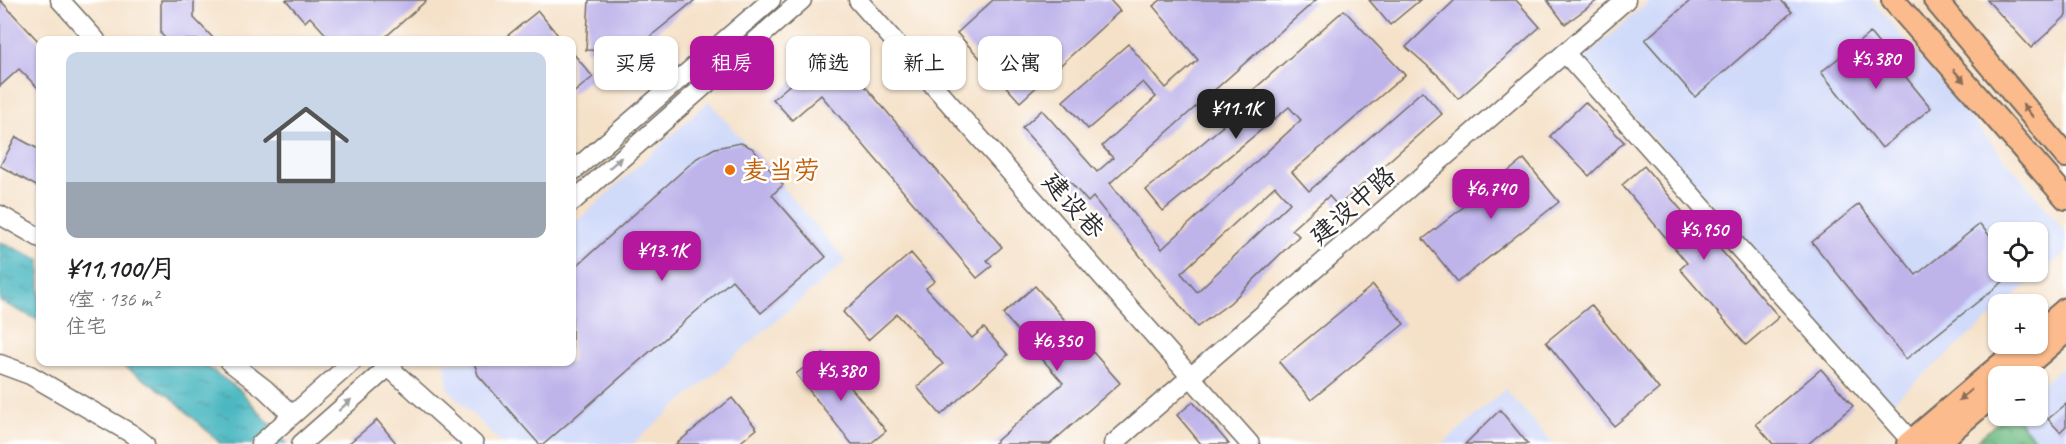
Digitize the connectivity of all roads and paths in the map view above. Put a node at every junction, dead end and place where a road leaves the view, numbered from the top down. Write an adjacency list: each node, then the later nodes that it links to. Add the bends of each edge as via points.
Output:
1 (60, 0): 8 (street)
2 (771, 0): 11 (street)
3 (802, 0): 12 (street, one-way to 3)
4 (858, 0): 26 (street, 建设巷)
5 (1626, 0): 9 (street, 建设中路)
6 (1893, 0): 13 (main road, one-way to 13)
7 (1935, 0): 10 (main road, one-way to 7)
8 (92, 36)
9 (1565, 53): 26 (street, 建设中路); 30 (street)
10 (2066, 156)
11 (576, 169)
12 (576, 198)
13 (2066, 198)
14 (0, 215): 15 (street)
15 (36, 236)
16 (2066, 309): 17 (main road)
17 (2048, 325)
18 (2066, 331): 25 (main road)
19 (2013, 354): 30 (main road, one-way to 30)
20 (0, 364): 31 (street, via 30,375)
21 (235, 366): 28 (street, via 265,389)
22 (348, 366): 28 (street)
23 (385, 366): 29 (street, one-way to 23)
24 (391, 366): 33 (street)
25 (2026, 366)
26 (1192, 377): 34 (street, 建设中路); 35 (street, 建设巷)
27 (1988, 400): 36 (main road)
28 (287, 420): 32 (street)
29 (310, 441)
30 (1909, 443)
31 (145, 444)
32 (260, 444)
33 (474, 444)
34 (1113, 444)
35 (1250, 444)
36 (1936, 444)

